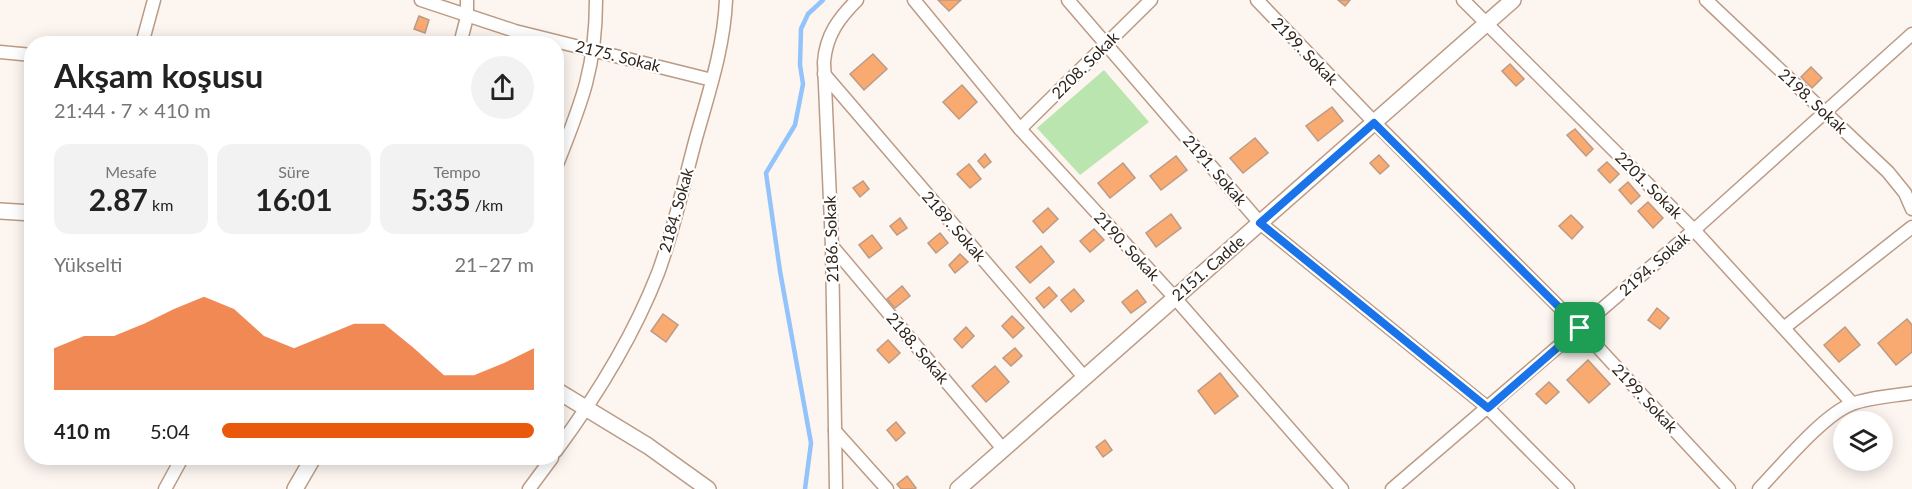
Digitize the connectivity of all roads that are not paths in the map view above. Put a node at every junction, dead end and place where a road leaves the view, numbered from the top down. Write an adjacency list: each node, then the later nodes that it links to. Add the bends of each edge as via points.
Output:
1 (154, 0): 17 (street)
2 (421, 0): 14 (street, 2175. Sokak)
3 (467, 0): 14 (street)
4 (596, 0): 22 (street)
5 (726, 0): 26 (street, 2184. Sokak)
6 (857, 0): 25 (street, 2186. Sokak, via 832,30 825,48)
7 (914, 0): 29 (street, 2190. Sokak)
8 (1068, 0): 21 (street, 2191. Sokak)
9 (1151, 0): 21 (street, 2208. Sokak)
10 (1257, 0): 28 (street, 2199. Sokak)
11 (1462, 0): 15 (street, 2201. Sokak)
12 (1513, 0): 15 (street, 2151. Cadde)
13 (1706, 0): 27 (street, 2198. Sokak)
14 (467, 17): 18 (street); 19 (street, 2175. Sokak)
15 (1486, 24): 28 (street, 2151. Cadde); 36 (street, 2201. Sokak)
16 (1912, 34): 27 (street, 2194. Sokak)
17 (144, 36)
18 (462, 36)
19 (543, 36)
20 (564, 41): 22 (street, 2175. Sokak)
21 (1106, 44): 29 (street, 2208. Sokak); 34 (street, 2191. Sokak)
22 (595, 49): 26 (street, 2175. Sokak); 30 (street, via 585,95)
23 (0, 52): 24 (street)
24 (24, 54)
25 (824, 74): 37 (street, 2186. Sokak); 41 (street, 2189. Sokak)
26 (712, 80): 45 (street, 2184. Sokak, via 658,273)
27 (1827, 114): 31 (street, 2198. Sokak, via 1897,182); 36 (street, 2194. Sokak)
28 (1374, 123): 34 (street, 2151. Cadde); 40 (street, 2199. Sokak)
29 (1020, 129): 38 (street, 2190. Sokak)
30 (564, 147)
31 (1912, 209)
32 (0, 211): 33 (street)
33 (24, 212)
34 (1260, 223): 38 (street, 2151. Cadde); 46 (street, 2191. Sokak)
35 (1912, 227): 39 (street)
36 (1694, 230): 39 (street, 2201. Sokak); 40 (street, 2194. Sokak)
37 (832, 246): 47 (street, 2186. Sokak); 49 (street, 2188. Sokak)
38 (1175, 298): 41 (street, 2151. Cadde); 60 (street, 2190. Sokak)
39 (1785, 327): 44 (street, 2201. Sokak)
40 (1580, 328): 46 (street, 2194. Sokak); 63 (street, 2199. Sokak)
41 (1084, 377): 49 (street, 2151. Cadde)
42 (1912, 393): 44 (street)
43 (564, 394): 45 (street)
44 (1852, 403): 64 (street, via 1812,435)
45 (588, 408): 48 (street, 2184. Sokak); 53 (street)
46 (1488, 408): 61 (street, 2194. Sokak); 62 (street, 2191. Sokak)
47 (835, 431): 57 (street, 2186. Sokak); 58 (street)
48 (564, 440)
49 (1003, 449): 59 (street, 2151. Cadde)
50 (178, 465): 54 (street)
51 (309, 465): 55 (street)
52 (547, 465): 56 (street)
53 (705, 488)
54 (165, 489)
55 (295, 489)
56 (529, 489)
57 (837, 489)
58 (887, 489)
59 (958, 489)
60 (1342, 489)
61 (1392, 489)
62 (1568, 489)
63 (1729, 489)
64 (1759, 489)

